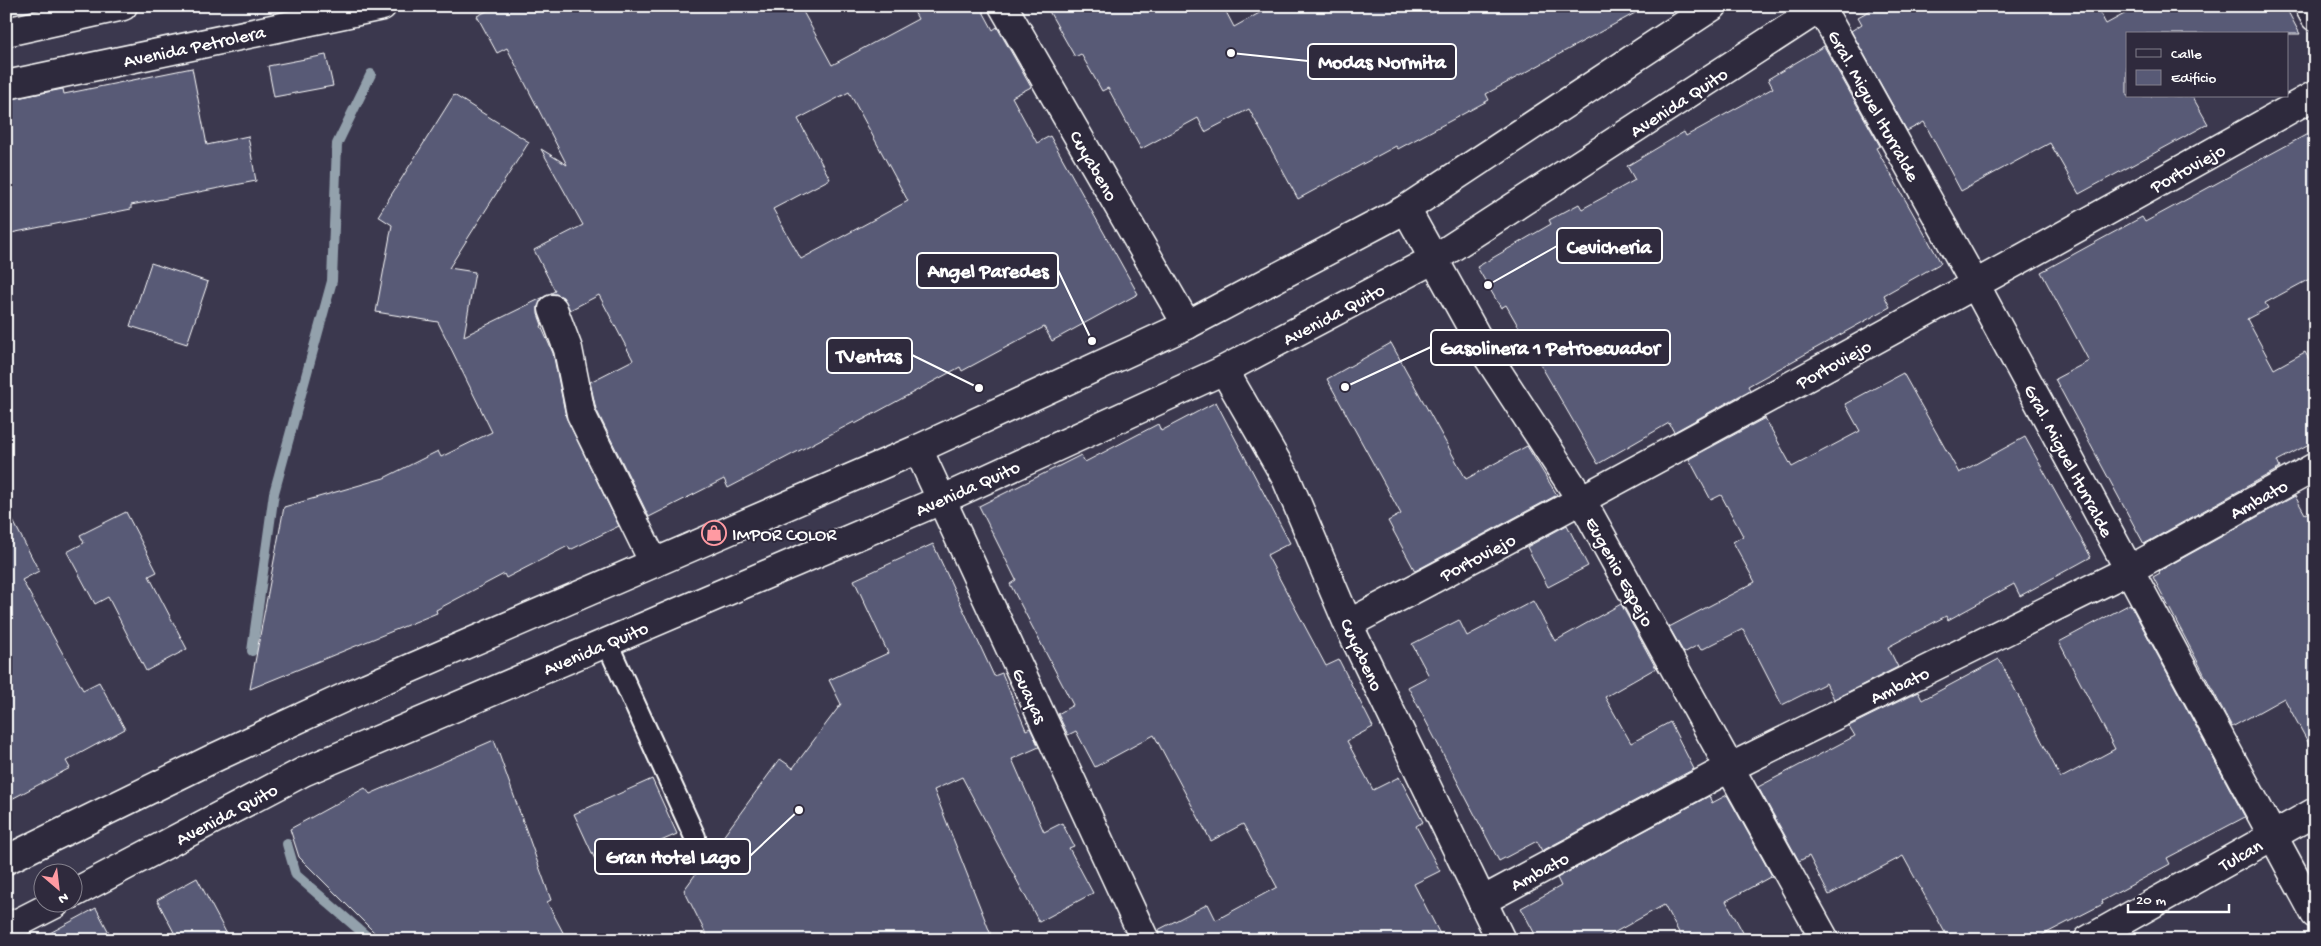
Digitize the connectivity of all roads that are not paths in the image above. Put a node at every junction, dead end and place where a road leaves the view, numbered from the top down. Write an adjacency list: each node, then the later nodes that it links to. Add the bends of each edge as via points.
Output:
1 (123, 6): 8 (main road)
2 (382, 6): 9 (main road, Avenida Petrolera)
3 (1003, 6): 15 (main road, Cuyabeno)
4 (1713, 6): 11 (main road)
5 (2309, 6): 7 (main road)
6 (1822, 7): 12 (main road, Avenida Quito); 13 (main road, Gral. Miguel Iturralde)
7 (2315, 17)
8 (6, 32)
9 (6, 84)
10 (2315, 95): 13 (main road, Portoviejo)
11 (1406, 209): 12 (main road, Eugenio Espejo); 15 (main road)
12 (1434, 259): 16 (main road, Avenida Quito); 20 (main road, Eugenio Espejo, via 1488,357)
13 (1976, 286): 20 (main road, Portoviejo); 22 (main road, Gral. Miguel Iturralde)
14 (553, 309): 21 (main road, via 570,356 581,414)
15 (1187, 325): 17 (main road)
16 (1224, 370): 19 (main road, Avenida Quito); 23 (main road, Cuyabeno, via 1286,478)
17 (918, 450): 19 (main road, Guayas); 21 (main road)
18 (2315, 467): 22 (main road, Ambato)
19 (941, 500): 24 (main road, Avenida Quito); 35 (main road, Guayas)
20 (1582, 501): 23 (main road, Portoviejo); 25 (main road, Eugenio Espejo)
21 (654, 563): 29 (main road, via 358,691)
22 (2129, 570): 25 (main road, Ambato); 27 (main road, Gral. Miguel Iturralde)
23 (1348, 624): 31 (main road, Cuyabeno)
24 (607, 642): 28 (lane); 30 (main road, Avenida Quito, via 303,772)
25 (1729, 768): 31 (main road, Ambato); 37 (main road, Eugenio Espejo)
26 (2315, 812): 27 (main road, Tulcan)
27 (2272, 836): 33 (main road, Gral. Miguel Iturralde); 38 (main road, Tulcan)
28 (695, 838)
29 (6, 860)
30 (82, 889)
31 (1482, 901): 36 (main road, Cuyabeno)
32 (35, 914): 34 (main road)
33 (2315, 914)
34 (6, 929)
35 (1145, 940)
36 (1501, 940)
37 (1825, 940)
38 (2088, 940)

